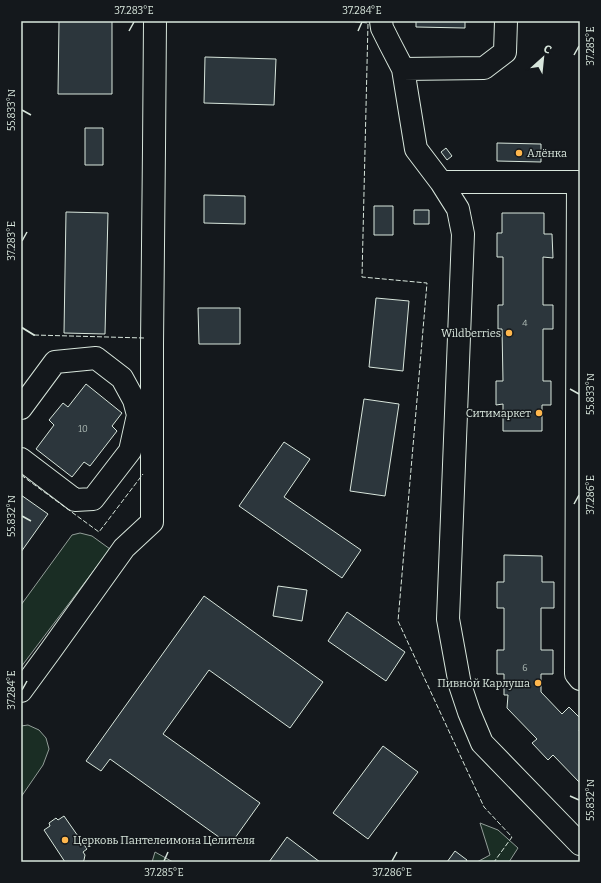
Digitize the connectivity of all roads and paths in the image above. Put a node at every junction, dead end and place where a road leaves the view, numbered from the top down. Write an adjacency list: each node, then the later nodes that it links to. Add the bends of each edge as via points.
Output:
1 (155, 21): 11 (lane, via 152,522 124,548)
2 (381, 21): 4 (lane)
3 (506, 21): 4 (lane, via 505,52 484,68)
4 (402, 69): 5 (lane, via 416,149)
5 (441, 182): 6 (lane); 12 (lane, via 458,209 463,234 448,619 460,685 482,743)
6 (579, 182): 8 (lane)
7 (21, 408): 9 (lane, via 55,362 96,358 122,378 134,400 138,415 130,450 93,498 75,500)
8 (578, 414): 10 (lane, via 576,674)
9 (21, 460)
10 (580, 679)
11 (21, 691)
12 (580, 844)

